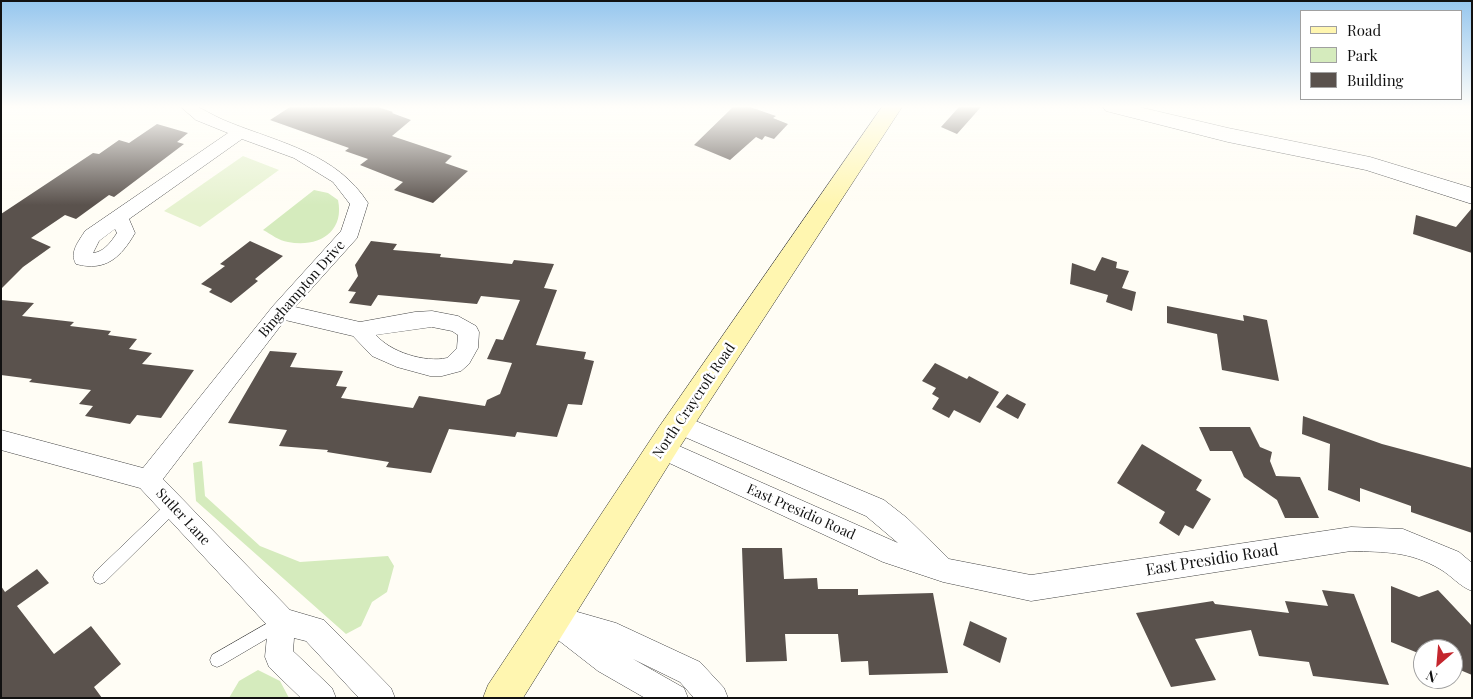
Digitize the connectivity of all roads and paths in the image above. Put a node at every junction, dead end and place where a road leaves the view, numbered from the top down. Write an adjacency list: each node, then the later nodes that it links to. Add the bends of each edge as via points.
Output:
1 (230, 140): 8 (street)
2 (261, 140): 9 (street, Binghampton Drive, via 300,154 339,178 359,204 350,233)
3 (870, 140): 11 (main road, North Craycroft Road)
4 (1242, 140): 7 (street, via 1288,155)
5 (1251, 140): 6 (street, via 1370,164)
6 (1472, 196)
7 (1472, 202)
8 (118, 217)
9 (280, 311): 10 (street); 14 (street, Binghampton Drive)
10 (360, 330)
11 (678, 424): 13 (main road, North Craycroft Road); 16 (street, via 875,508)
12 (1, 440): 14 (street, Sutler Lane)
13 (662, 449): 16 (street, East Presidio Road, via 883,550); 19 (main road, North Craycroft Road)
14 (148, 480): 15 (street, Sutler Lane)
15 (173, 506): 17 (lane); 20 (street, Sutler Lane)
16 (943, 570): 18 (street, East Presidio Road, via 1031,588 1350,539 1403,540 1450,561)
17 (100, 578)
18 (1472, 579)
19 (553, 618): 24 (main road, North Craycroft Road); 25 (street, via 608,661); 26 (street, via 616,637 690,672)
20 (282, 621): 21 (lane); 22 (street, via 279,657); 23 (street, via 314,630)
21 (217, 660)
22 (322, 698)
23 (382, 698)
24 (501, 698)
25 (674, 698)
26 (714, 698)

